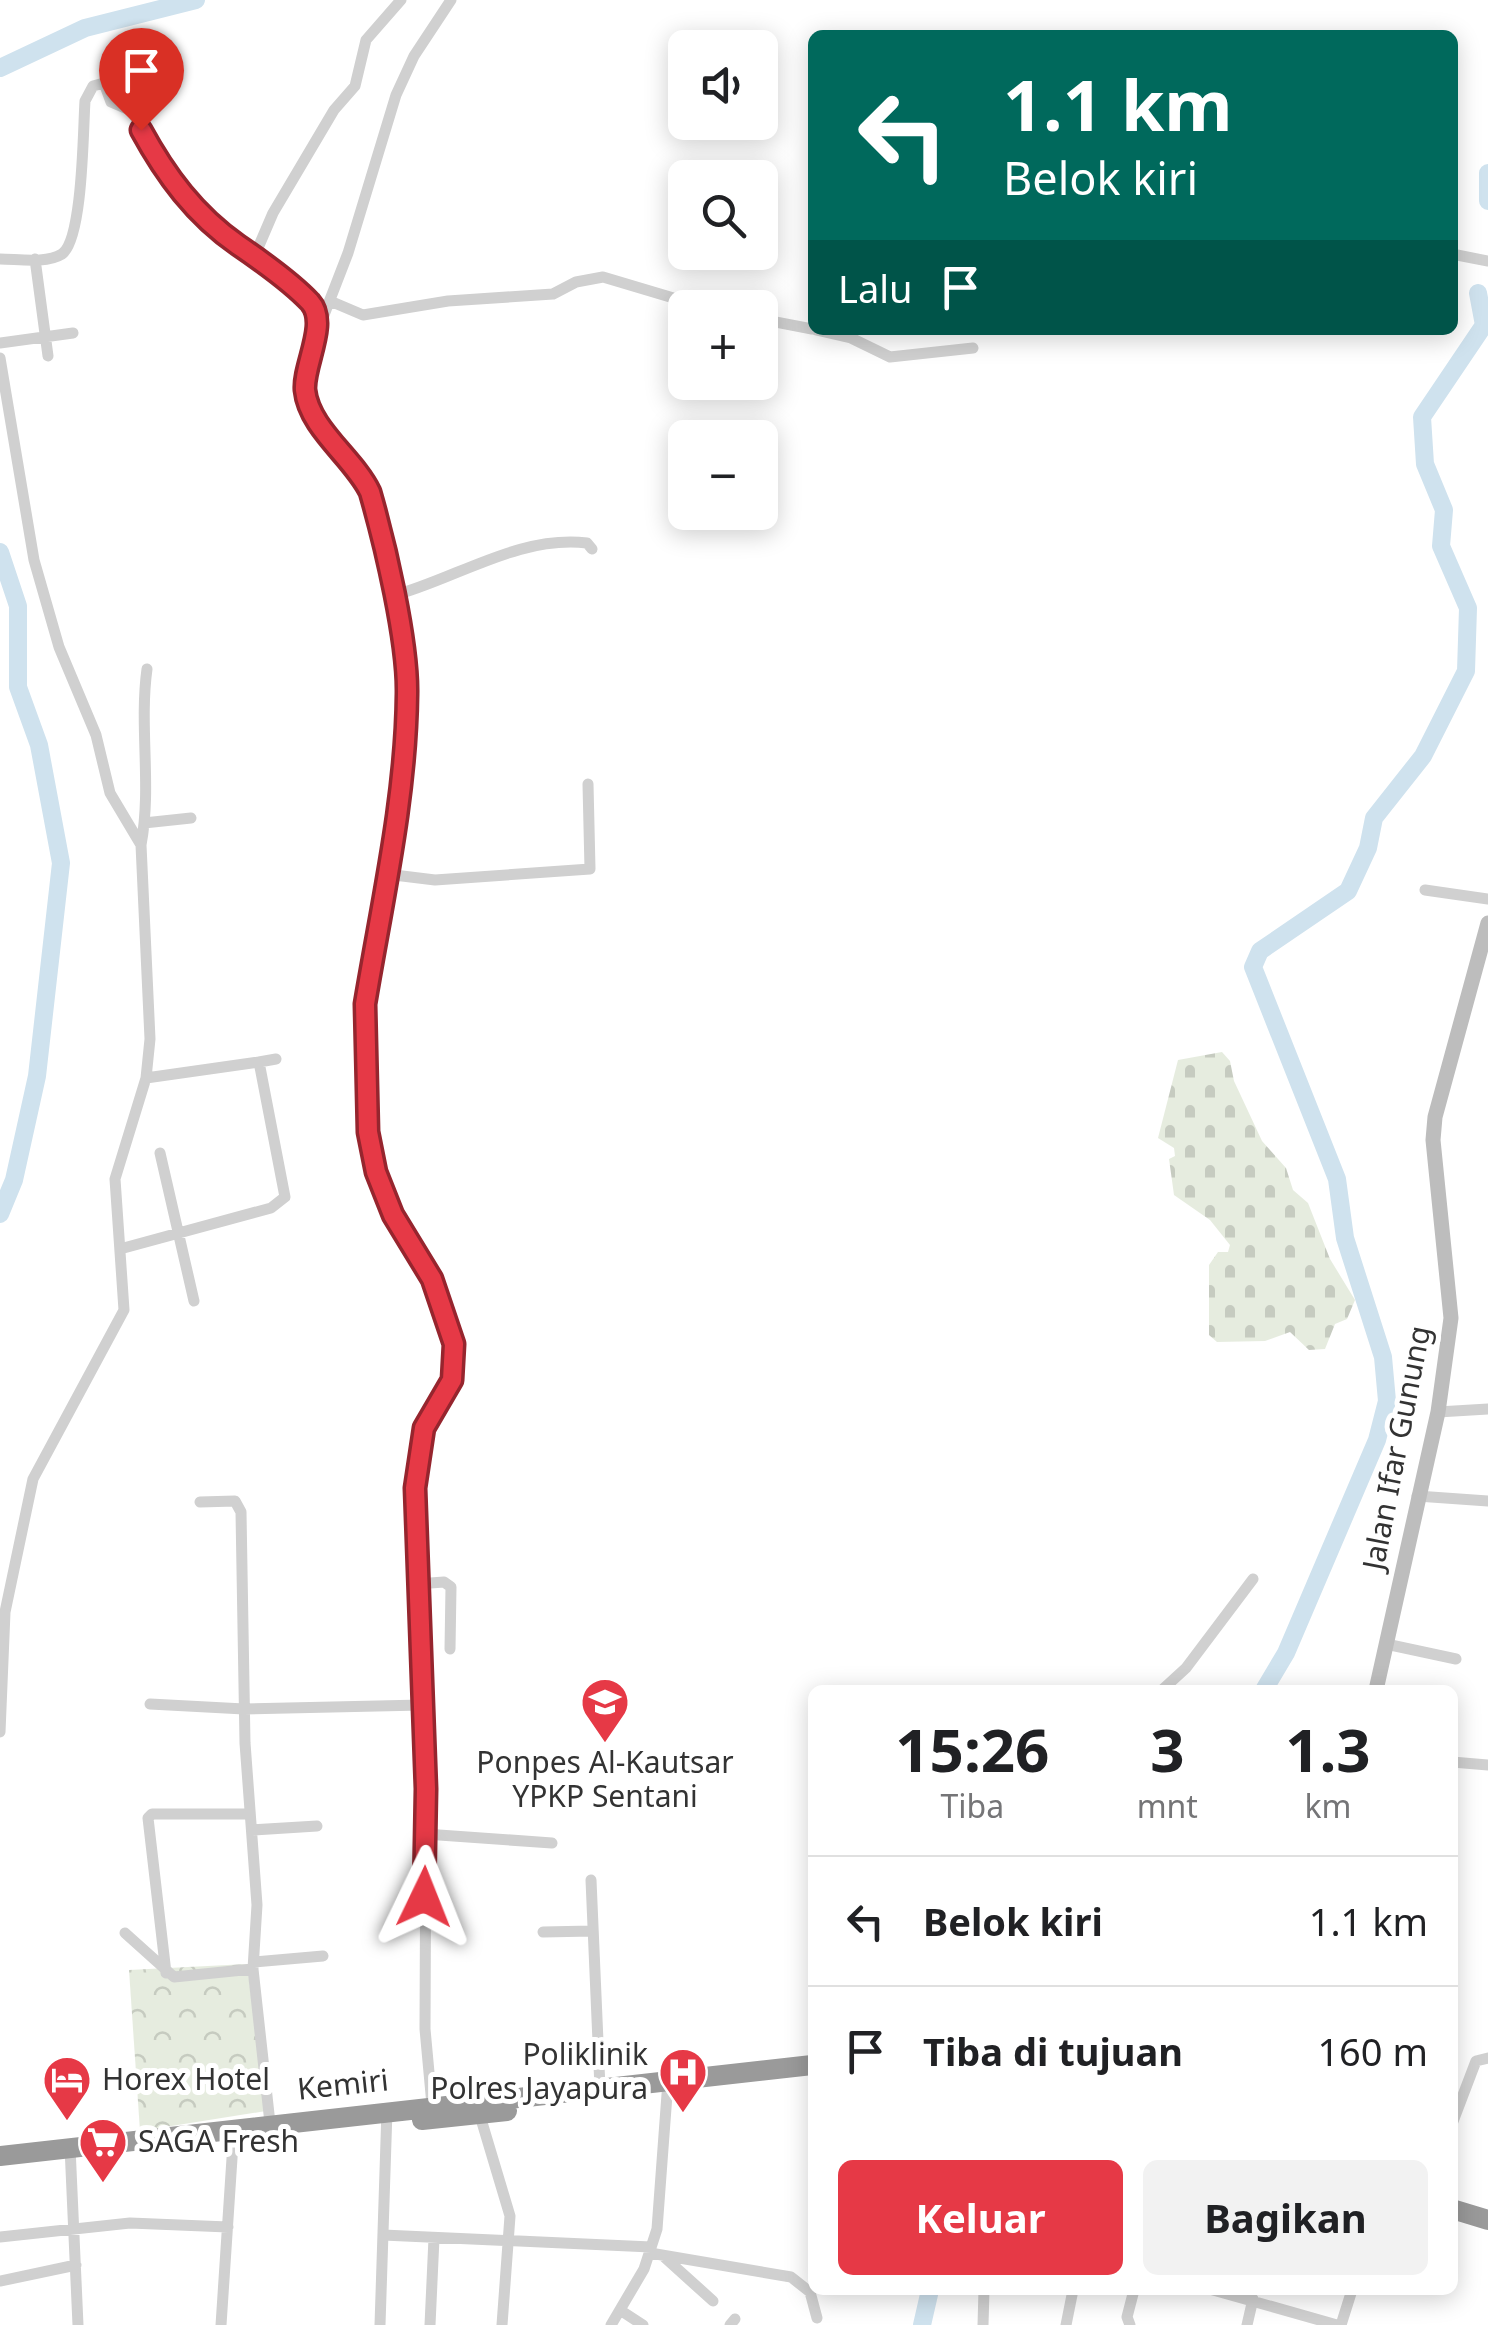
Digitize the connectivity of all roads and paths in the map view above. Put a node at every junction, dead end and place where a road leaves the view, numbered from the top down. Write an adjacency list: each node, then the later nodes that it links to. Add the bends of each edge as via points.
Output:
1 (401, 0): 3 (street, via 366,40 355,86 273,213)
2 (451, 0): 10 (street, via 396,95)
3 (255, 255): 6 (street, via 180,192 132,112 111,102 100,82 85,102 73,235 64,252); 9 (street)
4 (1458, 255): 7 (street)
5 (0, 259): 6 (street)
6 (35, 259): 16 (street)
7 (1488, 261)
8 (668, 296): 10 (street, via 603,277 553,294 364,315)
9 (312, 303): 10 (street); 13 (street)
10 (329, 303): 13 (street)
11 (778, 322): 12 (street)
12 (808, 329)
13 (317, 331): 22 (street, via 307,400 370,492)
14 (73, 333): 16 (street)
15 (837, 335): 18 (street, via 890,357)
16 (45, 336): 17 (street); 19 (street)
17 (0, 343)
18 (973, 348)
19 (48, 356)
20 (0, 358): 27 (street, via 34,560 59,647 96,736 110,793)
21 (592, 549): 22 (street, via 573,541 532,546)
22 (392, 596): 28 (street, via 408,693)
23 (147, 669): 26 (street)
24 (588, 784): 28 (street, via 590,870 435,880)
25 (191, 818): 26 (street)
26 (144, 823): 27 (street)
27 (141, 844): 34 (street)
28 (386, 874): 45 (street, via 365,1004 368,1132 387,1202 432,1279 454,1344 452,1380 420,1444)
29 (1425, 890): 30 (street)
30 (1488, 898)
31 (1488, 922): 40 (street, Jalan Ifar Gunung, via 1433,1130 1451,1286)
32 (276, 1059): 33 (street)
33 (258, 1062): 34 (street); 36 (street, via 285,1197 278,1206)
34 (146, 1078): 37 (street, via 117,1164)
35 (160, 1153): 36 (street)
36 (180, 1232): 37 (street); 38 (street)
37 (120, 1249): 54 (street, via 122,1320 44,1451 26,1505 4,1626)
38 (194, 1302)
39 (1488, 1409): 40 (street)
40 (1438, 1412): 41 (street, Jalan Ifar Gunung)
41 (1417, 1496): 43 (street); 46 (street, Jalan Ifar Gunung)
42 (200, 1502): 53 (street, via 240,1505)
43 (1488, 1502)
44 (1252, 1579): 49 (street)
45 (417, 1584): 47 (street, via 451,1587); 52 (street)
46 (1386, 1644): 48 (street); 50 (street, Jalan Ifar Gunung)
47 (450, 1649)
48 (1456, 1659)
49 (1167, 1685)
50 (1377, 1685)
51 (150, 1704): 53 (street)
52 (422, 1706): 53 (street); 60 (street)
53 (244, 1709): 57 (street)
54 (0, 1732)
55 (1458, 1763): 56 (street)
56 (1488, 1766)
57 (250, 1814): 59 (street); 68 (street, via 148,1818)
58 (317, 1826): 59 (street)
59 (252, 1830): 67 (street)
60 (426, 1834): 61 (street); 75 (street)
61 (552, 1843)
62 (591, 1880): 63 (street)
63 (592, 1931): 64 (street); 72 (street)
64 (543, 1932)
65 (125, 1934): 68 (street)
66 (323, 1956): 67 (street)
67 (253, 1966): 68 (street, via 174,1977); 79 (street)
68 (166, 1972)
69 (1488, 2058): 77 (street, via 1476,2061)
70 (808, 2066): 73 (highway, Kemiri)
71 (808, 2079): 73 (highway, Kemiri)
72 (600, 2088): 73 (highway, Kemiri); 74 (highway, Kemiri)
73 (667, 2088): 74 (highway, Kemiri); 94 (street)
74 (520, 2103): 76 (highway, Kemiri)
75 (432, 2106): 76 (highway, Kemiri); 78 (highway, Kemiri)
76 (478, 2108): 78 (highway, Kemiri); 93 (street, via 508,2205)
77 (1458, 2108)
78 (387, 2117): 79 (highway, Kemiri); 80 (highway, Kemiri); 90 (street)
79 (270, 2123): 80 (highway, Kemiri)
80 (234, 2135): 81 (highway, Kemiri); 89 (street)
81 (70, 2153): 82 (highway, Kemiri); 83 (highway, Kemiri); 88 (street)
82 (0, 2156)
83 (0, 2167)
84 (1458, 2198): 85 (highway)
85 (1488, 2207)
86 (1458, 2211): 87 (highway)
87 (1488, 2220)
88 (74, 2227): 89 (street); 91 (street); 95 (street)
89 (228, 2227): 109 (street)
90 (383, 2235): 92 (street); 110 (street)
91 (0, 2237)
92 (434, 2238): 93 (street); 111 (street)
93 (508, 2240): 94 (street); 112 (street)
94 (654, 2252): 97 (street, via 791,2277); 105 (street); 106 (street)
95 (76, 2265): 96 (street); 108 (street)
96 (0, 2281)
97 (808, 2290)
98 (811, 2295): 107 (street)
99 (984, 2295): 115 (street)
100 (1072, 2295): 116 (street)
101 (1133, 2295): 117 (street)
102 (1235, 2295): 104 (street)
103 (1350, 2295): 119 (street)
104 (1253, 2299): 118 (street); 119 (street)
105 (714, 2301)
106 (620, 2310): 113 (street); 114 (street)
107 (817, 2318)
108 (78, 2325)
109 (222, 2325)
110 (380, 2325)
111 (430, 2325)
112 (502, 2325)
113 (610, 2325)
114 (643, 2325)
115 (983, 2325)
116 (1066, 2325)
117 (1130, 2325)
118 (1247, 2325)
119 (1339, 2325)

